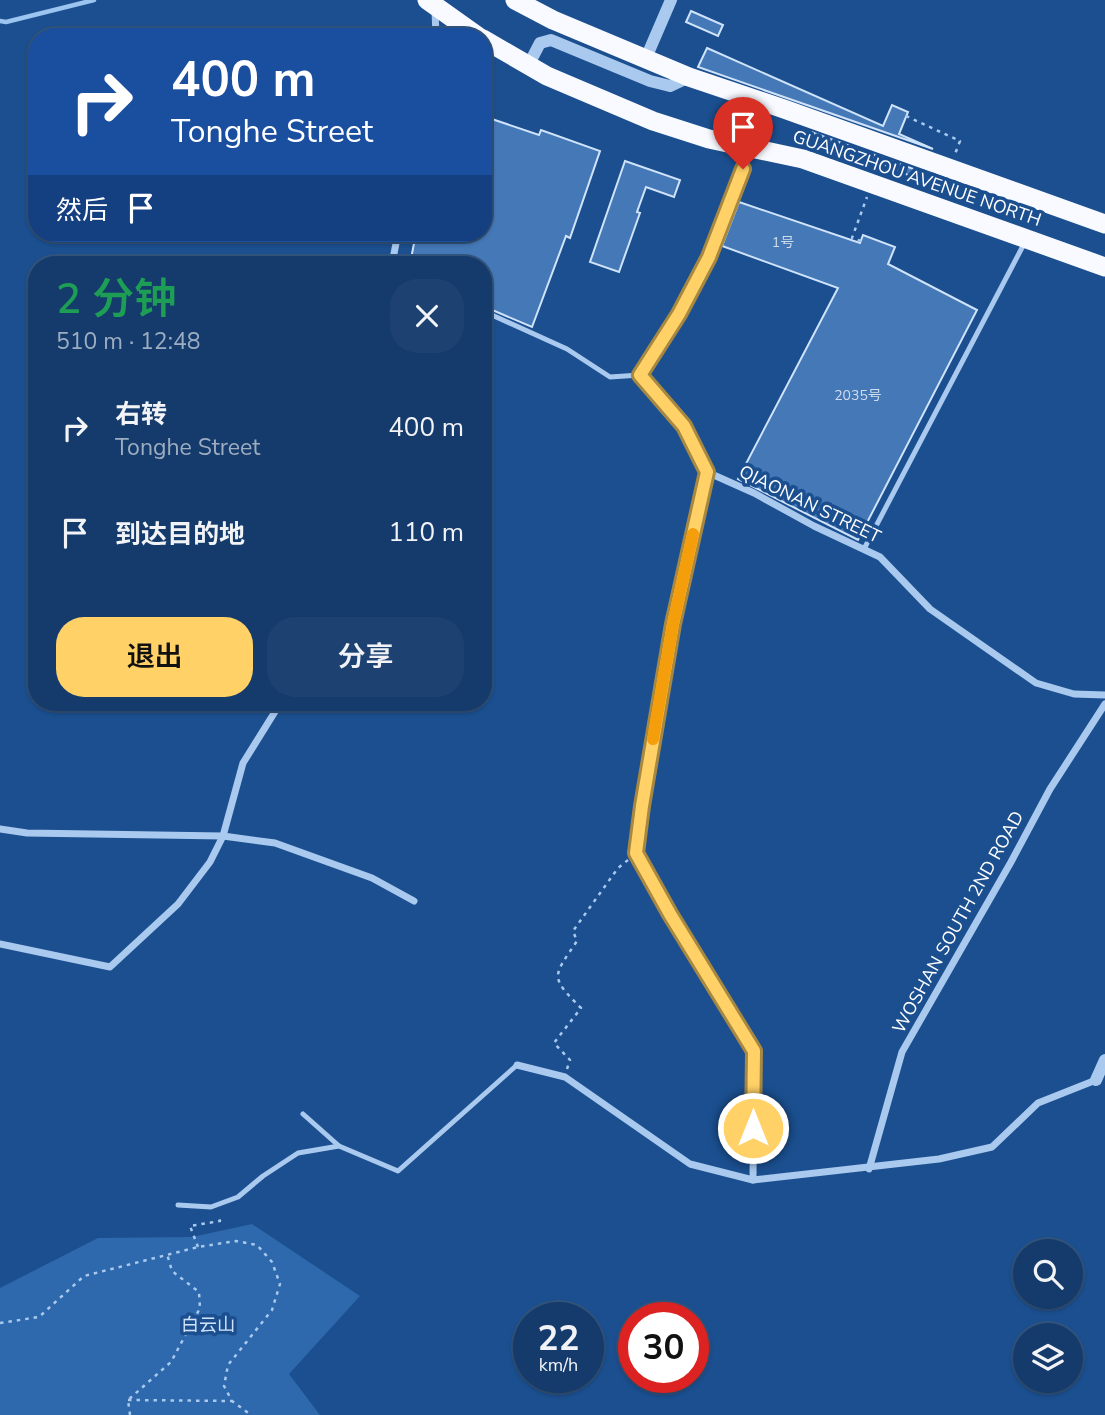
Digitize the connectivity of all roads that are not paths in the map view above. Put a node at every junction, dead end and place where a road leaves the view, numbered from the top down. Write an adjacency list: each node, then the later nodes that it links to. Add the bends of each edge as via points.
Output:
1 (515, 0): 7 (highway, GUANGZHOU AVENUE NORTH)
2 (671, 0): 7 (street)
3 (431, 3): 4 (street); 5 (highway, GUANGZHOU AVENUE NORTH)
4 (435, 28)
5 (466, 28)
6 (492, 45): 8 (highway, GUANGZHOU AVENUE NORTH)
7 (646, 58): 9 (highway, GUANGZHOU AVENUE NORTH)
8 (528, 66): 9 (street, via 540,43 551,40 650,81 670,86); 10 (highway, GUANGZHOU AVENUE NORTH, via 685,132)
9 (689, 77): 11 (highway, GUANGZHOU AVENUE NORTH)
10 (751, 147): 12 (highway, GUANGZHOU AVENUE NORTH, via 803,159); 15 (street, via 709,257)
11 (1105, 224)
12 (1026, 239): 13 (highway, GUANGZHOU AVENUE NORTH); 17 (lane)
13 (1105, 267)
14 (492, 316): 15 (lane, via 567,349 610,377)
15 (640, 375): 16 (street, via 684,426)
16 (707, 472): 17 (street, QIAONAN STREET); 31 (street, via 673,624 636,853 754,1051)
17 (864, 549): 18 (street, QIAONAN STREET, via 880,557 930,609 1036,683 1074,694)
18 (1105, 695)
19 (1105, 704): 30 (street, WOSHAN SOUTH 2ND ROAD, via 1050,789 902,1052)
20 (275, 711): 22 (street, via 243,763)
21 (0, 829): 22 (street)
22 (223, 836): 23 (street, via 275,843 372,878); 24 (street, via 178,904 110,968)
23 (414, 901)
24 (0, 944)
25 (1105, 1060): 27 (street)
26 (517, 1065): 29 (lane, via 398,1171); 31 (street, via 565,1077 690,1164)
27 (1096, 1080): 30 (street, via 1038,1103 992,1147)
28 (303, 1114): 29 (lane)
29 (339, 1146): 32 (lane, via 298,1153 238,1197 211,1207)
30 (869, 1169): 31 (street)
31 (753, 1180)
32 (178, 1205)

